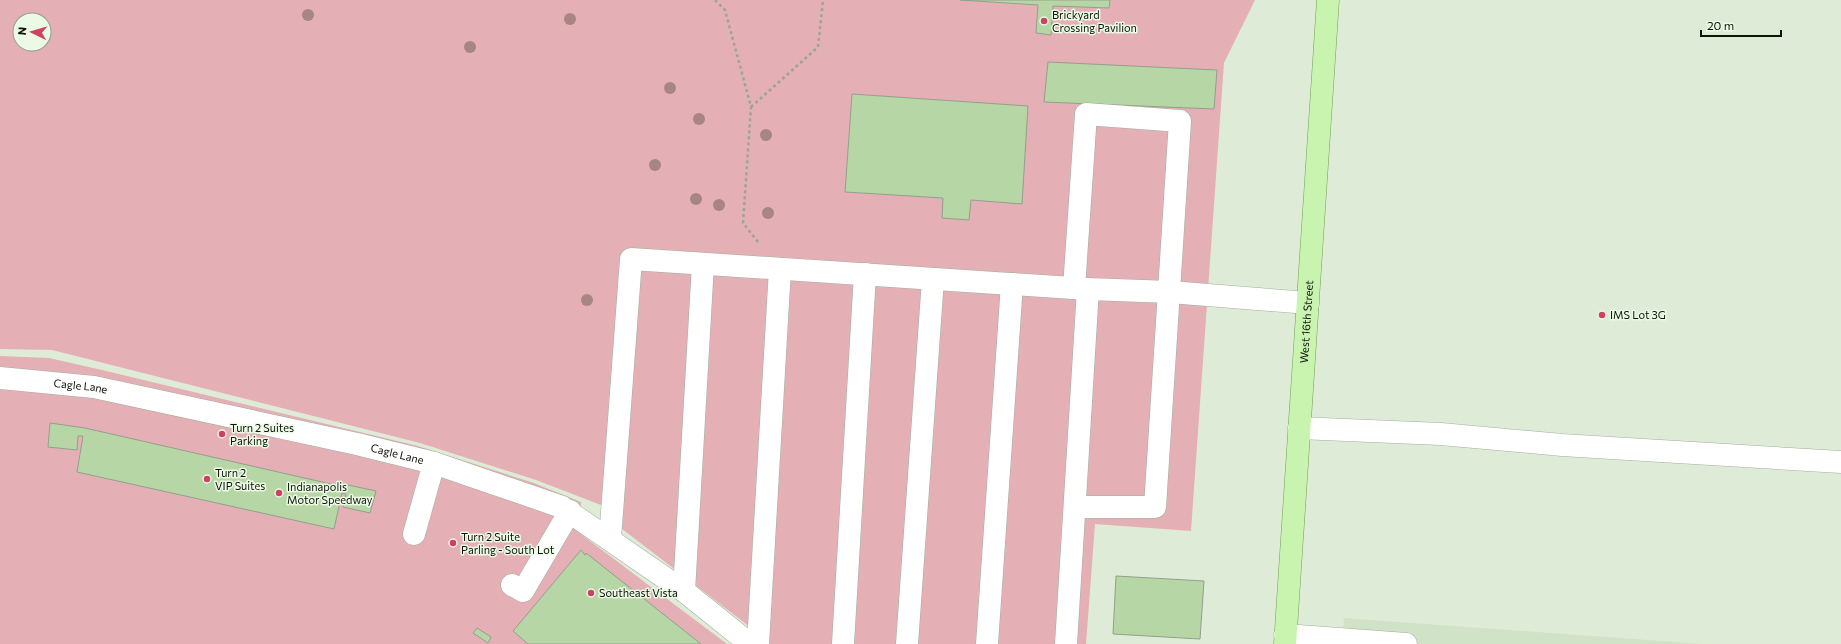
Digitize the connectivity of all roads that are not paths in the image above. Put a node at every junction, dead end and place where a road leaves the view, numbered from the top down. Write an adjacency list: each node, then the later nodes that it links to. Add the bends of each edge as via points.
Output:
1 (1328, 0): 9 (main road, West 16th Street)
2 (703, 264): 3 (lane); 17 (lane, via 631,259); 19 (lane)
3 (780, 269): 4 (lane); 22 (lane)
4 (865, 274): 5 (lane); 23 (lane)
5 (933, 279): 6 (lane); 24 (lane)
6 (1012, 284): 7 (lane); 25 (lane)
7 (1081, 288): 8 (lane); 8 (lane, via 1086,114 1180,121); 14 (lane)
8 (1170, 292): 9 (lane); 14 (lane, via 1155,507)
9 (1308, 303): 11 (main road, West 16th Street)
10 (0, 378): 13 (lane, Cagle Lane, via 94,387)
11 (1299, 428): 12 (lane, via 1441,434 1562,445); 20 (main road, West 16th Street)
12 (1841, 462)
13 (434, 463): 15 (lane, Cagle Lane); 16 (lane)
14 (1075, 507): 26 (lane)
15 (570, 511): 17 (lane, Cagle Lane); 18 (lane, via 523,591)
16 (414, 534)
17 (610, 539): 19 (lane, Cagle Lane)
18 (512, 586)
19 (684, 591): 21 (lane, Cagle Lane)
20 (1285, 639): 27 (lane)
21 (750, 644)
22 (758, 644)
23 (843, 644)
24 (908, 644)
25 (987, 644)
26 (1066, 644)
27 (1406, 644)

